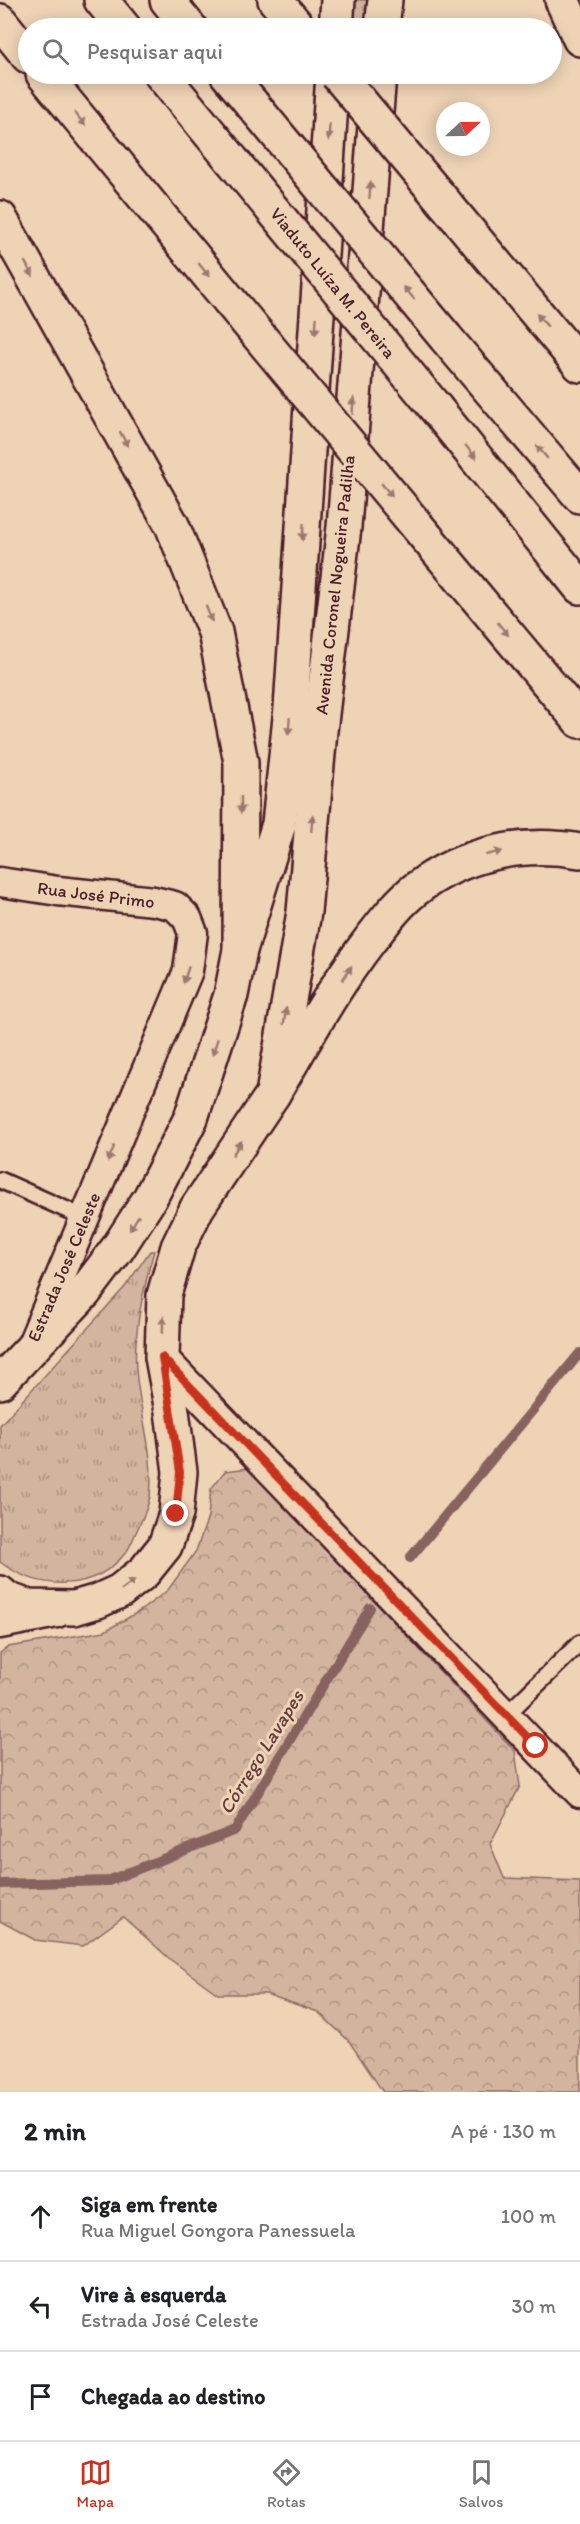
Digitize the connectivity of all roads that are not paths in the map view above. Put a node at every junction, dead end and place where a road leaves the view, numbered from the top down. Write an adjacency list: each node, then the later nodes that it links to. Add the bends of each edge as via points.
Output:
1 (101, 0): 7 (main road)
2 (167, 0): 8 (main road)
3 (275, 0): 9 (main road)
4 (338, 0): 10 (main road)
5 (385, 0): 11 (main road)
6 (562, 0): 13 (main road)
7 (116, 18)
8 (182, 18)
9 (290, 18)
10 (337, 18)
11 (383, 18)
12 (0, 21): 14 (main road)
13 (580, 39)
14 (18, 44)
15 (51, 84): 25 (main road, one-way to 25, bridge)
16 (169, 84): 24 (main road, Viaduto Luíza M. Pereira, one-way to 24, bridge)
17 (235, 84): 23 (main road, one-way to 17, bridge)
18 (334, 84): 29 (main road, Avenida Coronel Nogueira Padilha, one-way to 29, via 291,708 279,824)
19 (344, 84): 22 (main road, one-way to 19, bridge)
20 (378, 84): 30 (main road, Avenida Coronel Nogueira Padilha, one-way to 20, via 304,912 344,527)
21 (0, 218): 29 (main road, one-way to 29, via 172,525 215,632 241,762)
22 (580, 365)
23 (580, 496)
24 (580, 587)
25 (580, 720)
26 (580, 851): 30 (main road, one-way to 26, via 357,956 388,915 416,889 449,869 492,852 527,847)
27 (0, 882): 28 (street, Rua José Primo, via 154,901 175,906)
28 (187, 918): 32 (street, Estrada José Celeste, one-way to 32, via 192,933 188,971)
29 (240, 950): 33 (main road, Estrada José Celeste, one-way to 33, via 231,995 192,1118 150,1198 118,1248 84,1293)
30 (273, 1094): 34 (main road, one-way to 30, via 164,1295 178,1247 197,1208)
31 (0, 1179): 32 (lane)
32 (85, 1218): 33 (street, Estrada José Celeste)
33 (29, 1353): 35 (main road)
34 (162, 1357): 37 (main road, one-way to 34, via 120,1591 144,1572 165,1546 176,1514 180,1472); 40 (street)
35 (0, 1382)
36 (0, 1593): 37 (main road, via 29,1607)
37 (75, 1608): 38 (street)
38 (0, 1624)
39 (580, 1643): 40 (lane)
40 (506, 1715): 41 (street)
41 (580, 1793)

